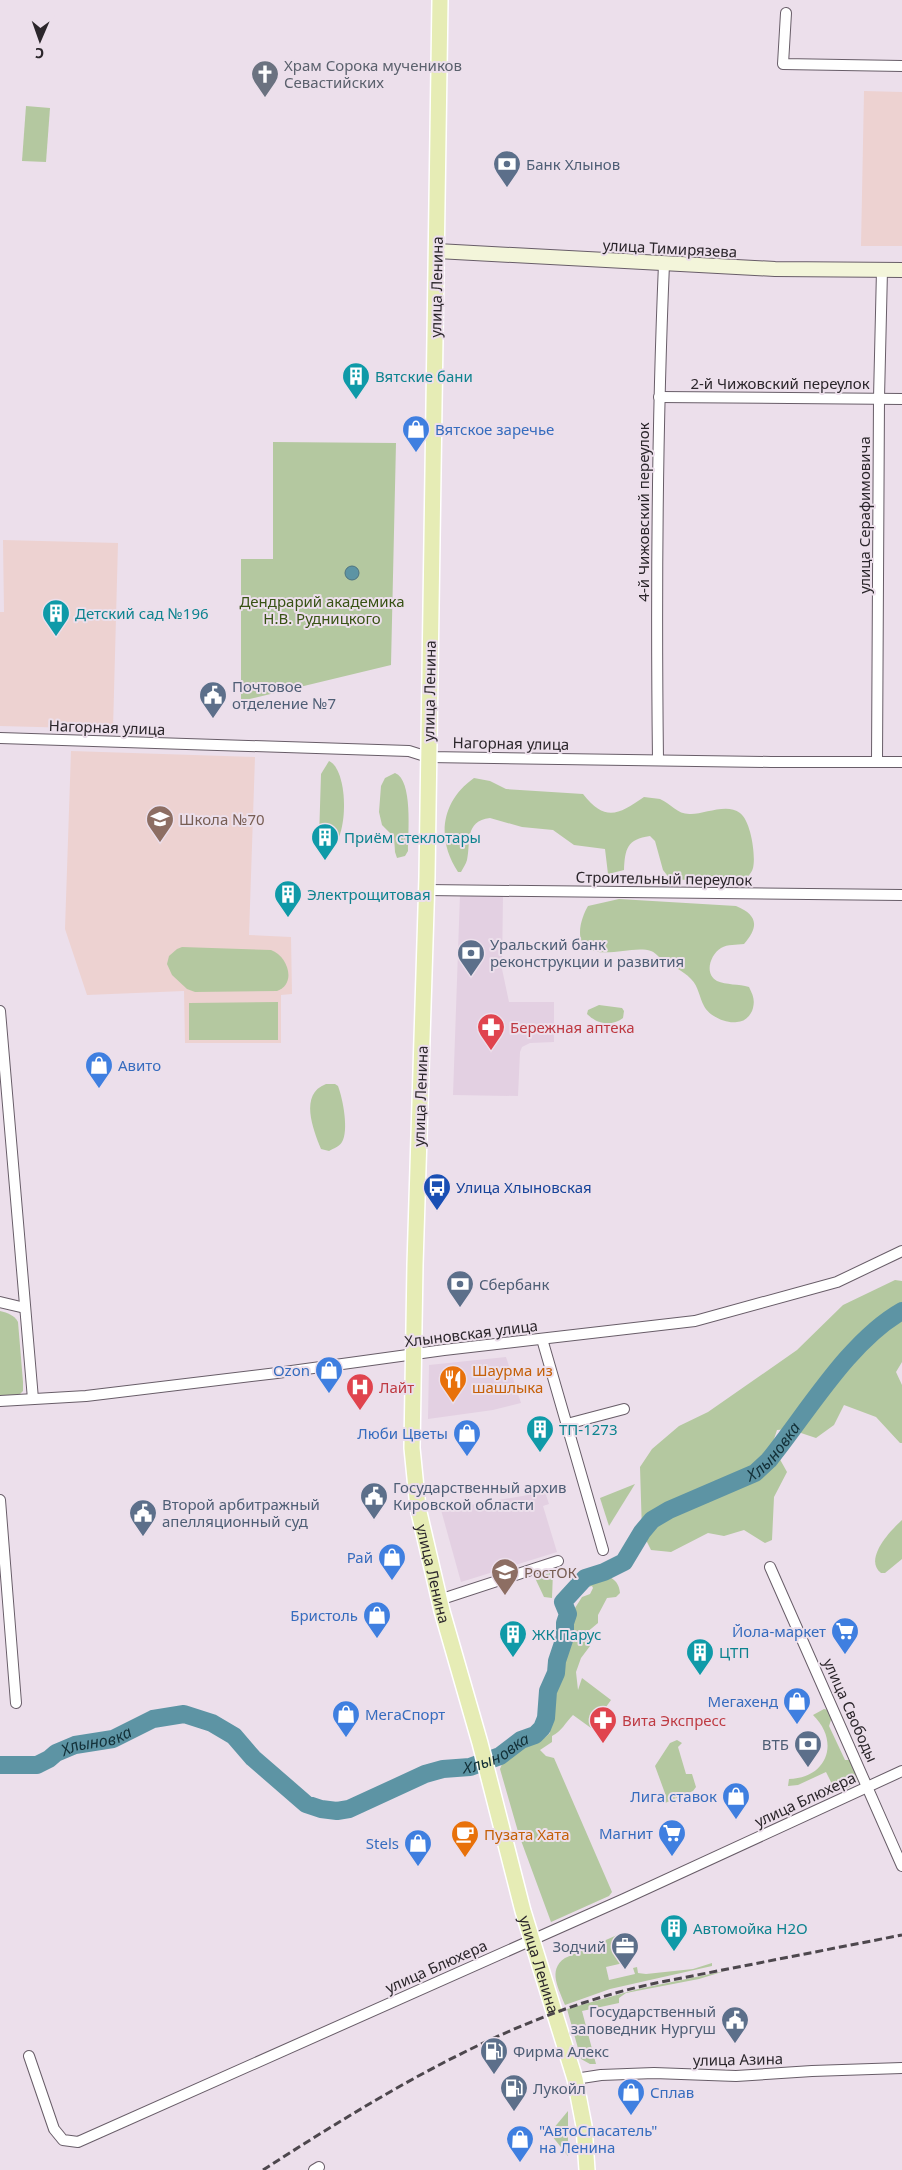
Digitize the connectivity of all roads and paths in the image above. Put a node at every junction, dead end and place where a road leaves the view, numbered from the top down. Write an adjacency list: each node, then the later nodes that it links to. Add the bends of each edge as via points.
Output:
1 (440, 0): 4 (main road, улица Ленина)
2 (786, 13): 3 (street, via 783,64)
3 (902, 66)
4 (437, 251): 5 (main road, улица Тимирязева); 12 (main road, улица Ленина)
5 (664, 264): 6 (main road, улица Тимирязева); 8 (street, 4-й Чижовский переулок)
6 (882, 270): 7 (main road, улица Тимирязева); 9 (street, улица Серафимовича)
7 (902, 270)
8 (659, 397): 9 (street, 2-й Чижовский переулок); 13 (street, 4-й Чижовский переулок)
9 (879, 398): 10 (street, 2-й Чижовский переулок); 14 (street, улица Серафимовича)
10 (902, 399)
11 (0, 738): 12 (street, Нагорная улица, via 409,751)
12 (428, 757): 13 (street, Нагорная улица); 16 (main road, улица Ленина)
13 (658, 760): 14 (street, Нагорная улица)
14 (877, 761): 15 (street, Нагорная улица)
15 (902, 762)
16 (426, 890): 17 (street, Строительный переулок); 23 (main road, улица Ленина)
17 (902, 895)
18 (0, 1011): 21 (street)
19 (902, 1251): 22 (street, Хлыновская улица, via 838,1282 695,1321)
20 (0, 1302): 21 (street)
21 (25, 1308): 24 (street)
22 (542, 1339): 23 (street, Хлыновская улица); 27 (street)
23 (413, 1355): 24 (street, Хлыновская улица, via 86,1396); 32 (main road, улица Ленина, via 412,1448 418,1508)
24 (33, 1399): 25 (street, Хлыновская улица)
25 (0, 1401)
26 (624, 1409): 27 (street)
27 (567, 1424): 29 (street)
28 (0, 1500): 33 (street)
29 (603, 1550)
30 (558, 1561): 32 (street)
31 (770, 1567): 35 (street, улица Свободы)
32 (440, 1600): 37 (main road, улица Ленина)
33 (16, 1703)
34 (902, 1771): 35 (street, улица Блюхера)
35 (868, 1786): 36 (street, улица Свободы); 37 (street, улица Блюхера)
36 (902, 1866)
37 (533, 1940): 38 (street, улица Блюхера, via 78,2142 63,2140 54,2129); 40 (main road, улица Ленина)
38 (29, 2056)
39 (902, 2068): 40 (street, улица Азина, via 736,2076 654,2073)
40 (575, 2079): 41 (main road, улица Ленина, via 584,2126)
41 (587, 2170)

